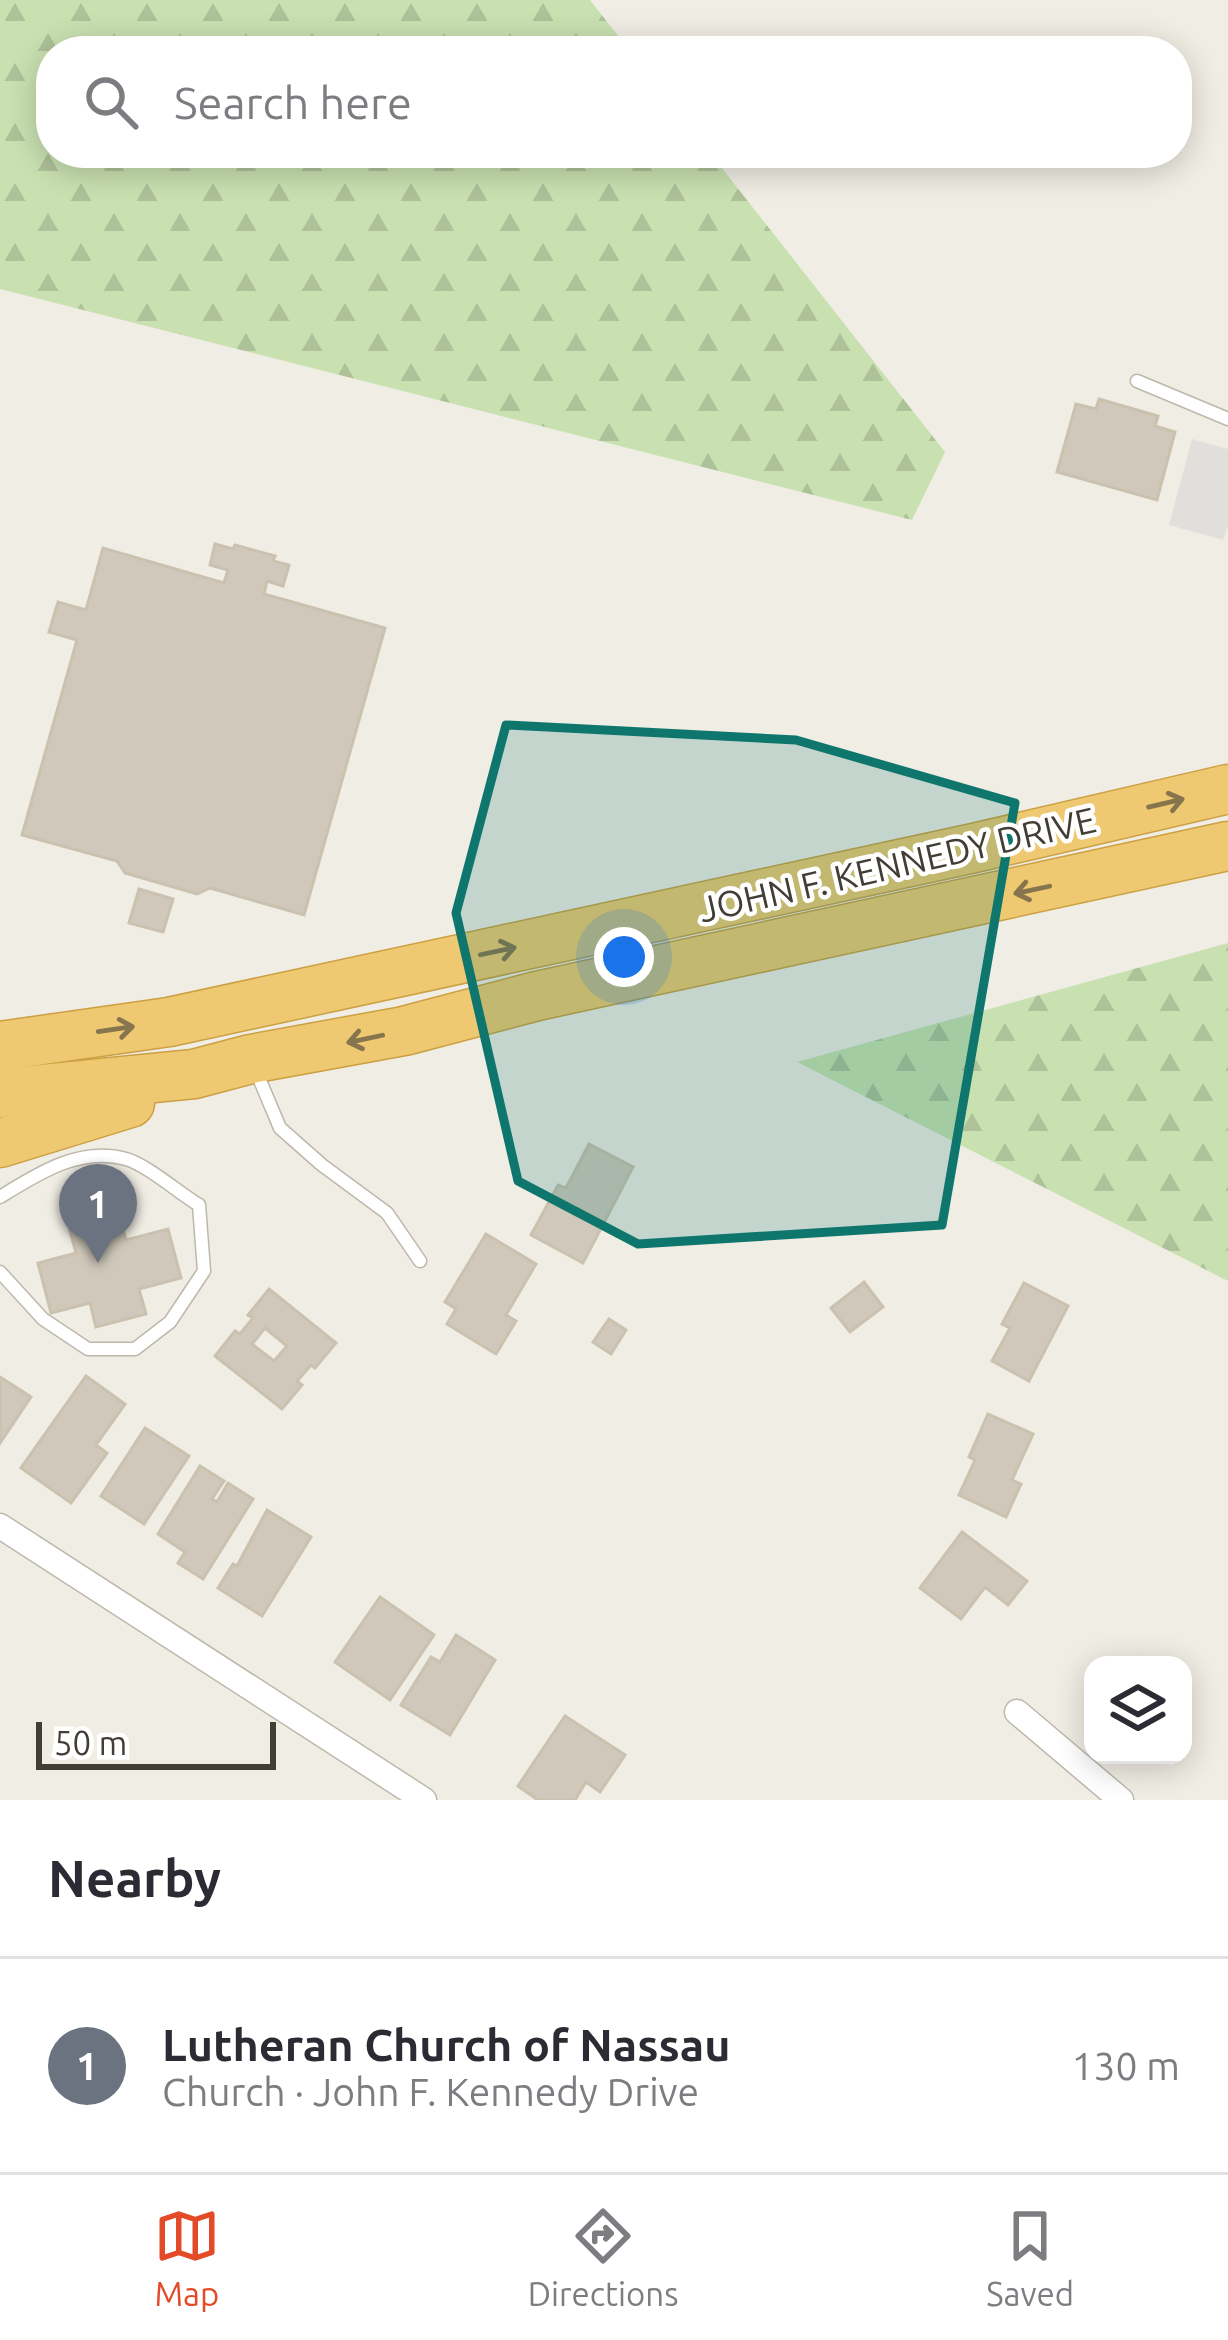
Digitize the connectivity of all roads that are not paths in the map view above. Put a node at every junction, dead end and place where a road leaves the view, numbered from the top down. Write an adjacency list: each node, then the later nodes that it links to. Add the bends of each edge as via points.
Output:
1 (1137, 381): 2 (lane)
2 (1228, 419)
3 (1228, 789): 5 (highway, JOHN F. KENNEDY DRIVE, one-way to 3, via 192,1017)
4 (1228, 846): 6 (highway, JOHN F. KENNEDY DRIVE, one-way to 6)
5 (0, 1046)
6 (251, 1059): 7 (highway, JOHN F. KENNEDY DRIVE); 11 (lane, via 280,1128 387,1213)
7 (194, 1074): 8 (highway, JOHN F. KENNEDY DRIVE); 9 (highway, via 136,1102)
8 (0, 1093)
9 (0, 1143)
10 (0, 1197): 12 (lane, via 84,1157 127,1159 199,1205 204,1271 170,1322 135,1349 88,1349 43,1319)
11 (420, 1261)
12 (0, 1272)
13 (0, 1526): 15 (street)
14 (1017, 1712): 16 (street)
15 (424, 1800)
16 (1121, 1800)

